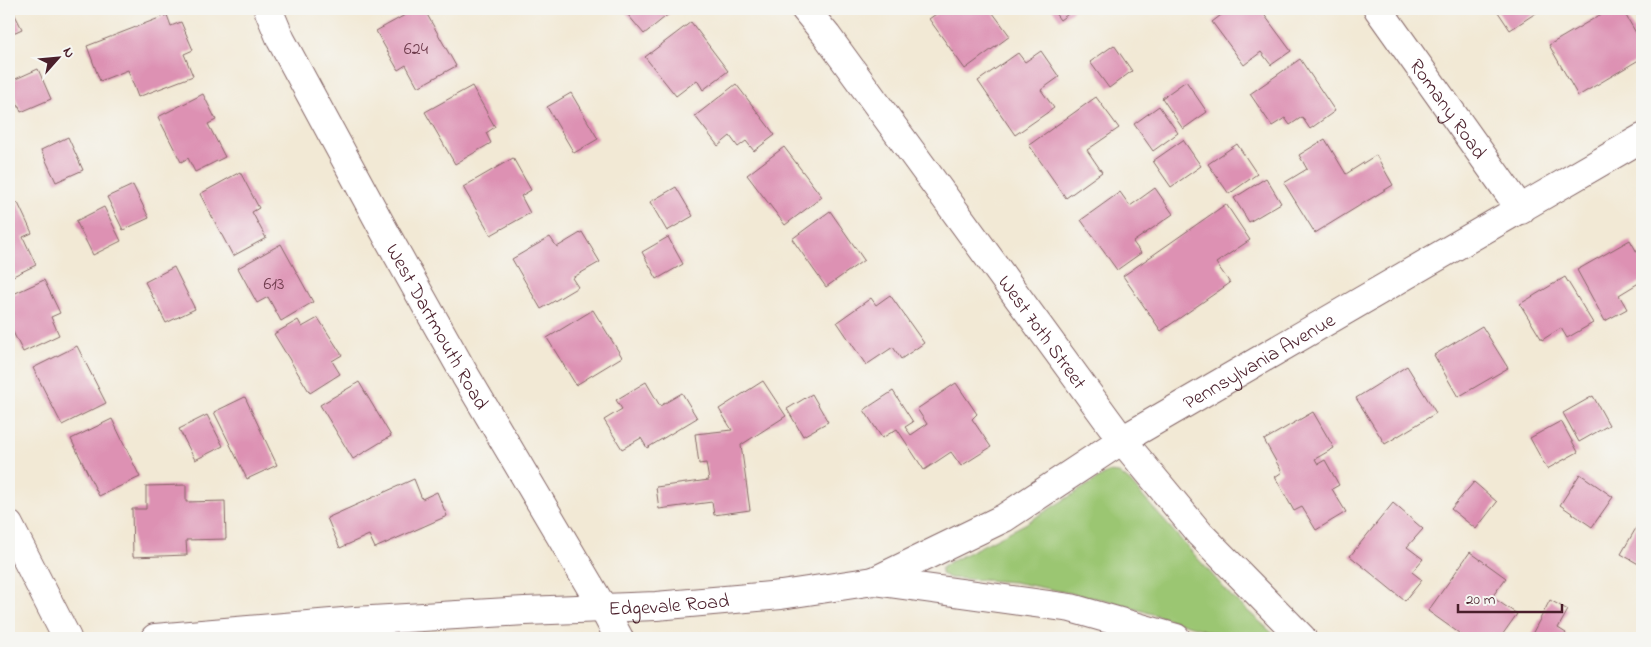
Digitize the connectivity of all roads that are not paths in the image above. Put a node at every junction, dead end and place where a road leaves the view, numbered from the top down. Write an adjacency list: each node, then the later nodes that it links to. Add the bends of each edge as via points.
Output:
1 (268, 9): 9 (street, West Dartmouth Road, via 281,40 386,236)
2 (805, 9): 6 (street, West 70th Street)
3 (1378, 9): 5 (street, Romany Road)
4 (1642, 138): 5 (street, Pennsylvania Avenue)
5 (1521, 210): 6 (street, Pennsylvania Avenue)
6 (1122, 440): 8 (street, Pennsylvania Avenue, via 1004,518); 14 (street, West 70th Street, via 1200,534)
7 (9, 525): 10 (street)
8 (874, 581): 9 (street, Edgevale Road, via 781,595); 13 (street, Edgevale Road, via 1071,608)
9 (603, 608): 11 (street, Edgevale Road, via 355,621); 12 (street, West Dartmouth Road)
10 (67, 638)
11 (154, 638)
12 (618, 638)
13 (1176, 638)
14 (1302, 638)

